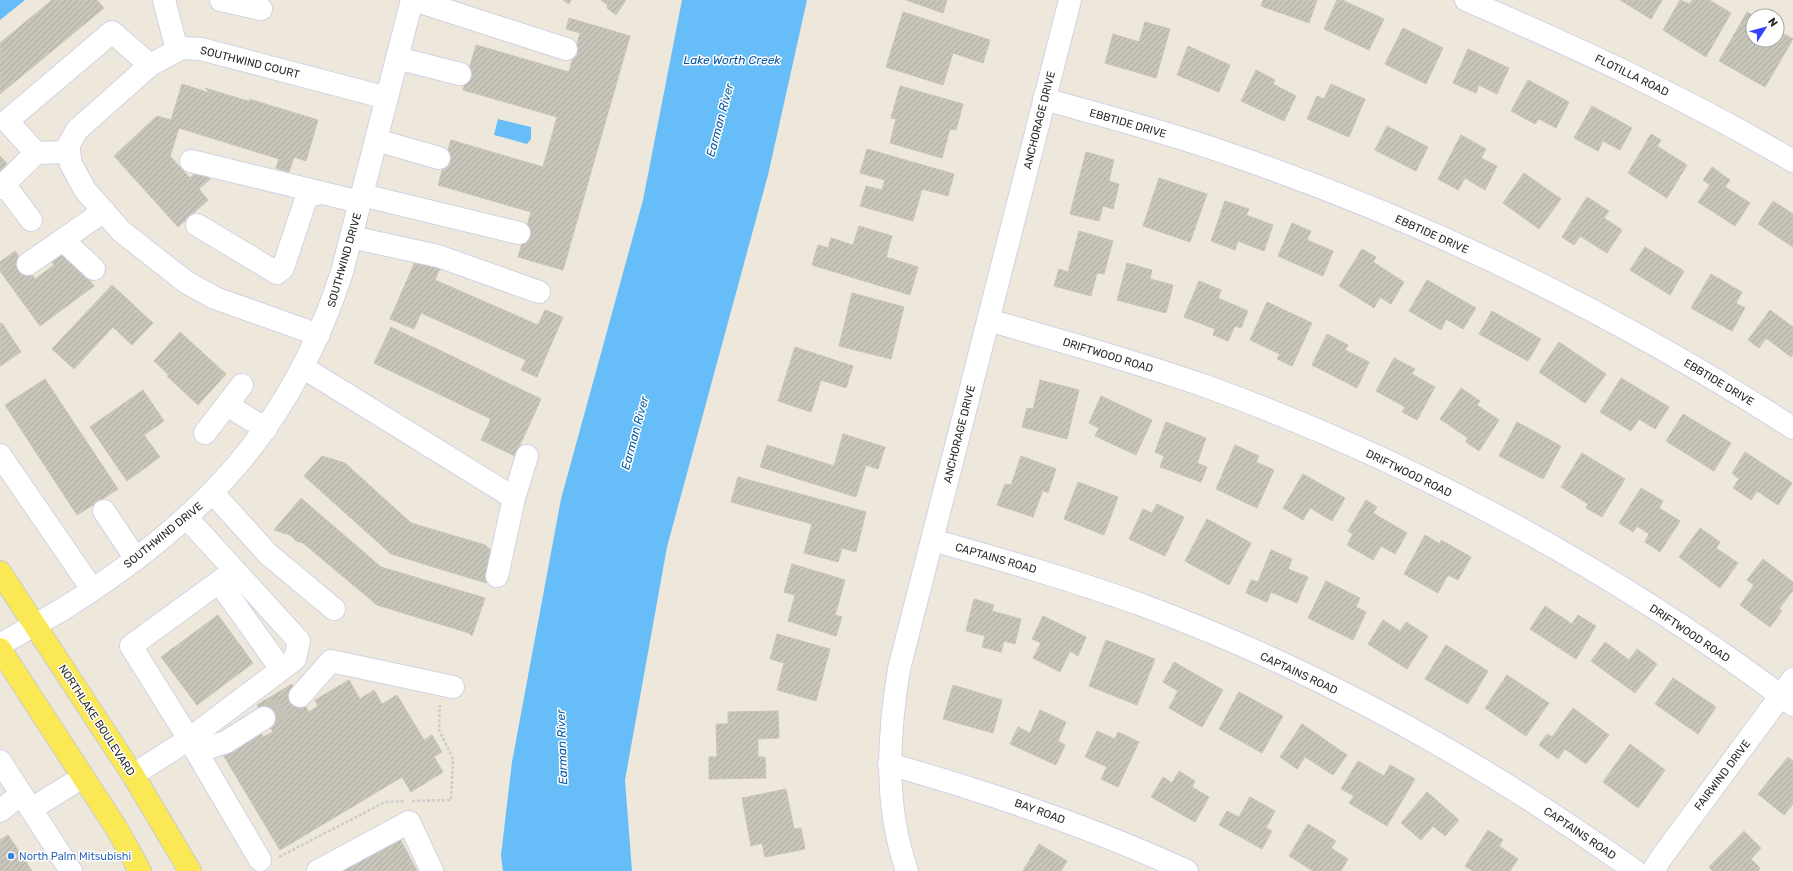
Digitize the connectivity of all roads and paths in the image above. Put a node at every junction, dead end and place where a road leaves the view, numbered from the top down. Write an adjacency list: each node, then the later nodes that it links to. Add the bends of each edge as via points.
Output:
1 (164, 0): 8 (street)
2 (220, 0): 6 (street)
3 (413, 0): 7 (street); 9 (street, SOUTHWIND DRIVE)
4 (1070, 0): 13 (street, ANCHORAGE DRIVE)
5 (1466, 0): 19 (street, FLOTILLA ROAD, via 1571,45 1671,94)
6 (261, 9)
7 (566, 49)
8 (177, 50): 10 (street, SOUTHWIND COURT); 12 (street, SOUTHWIND COURT, via 201,49)
9 (397, 58): 11 (street); 12 (street, SOUTHWIND DRIVE)
10 (150, 65): 15 (street, SOUTHWIND COURT, via 77,130 68,146); 16 (street, via 112,32 8,121)
11 (460, 74)
12 (387, 98): 14 (street, SOUTHWIND DRIVE)
13 (1044, 99): 32 (street, ANCHORAGE DRIVE); 37 (street, EBBTIDE DRIVE, via 1112,117 1226,153 1326,189 1436,234 1544,285 1638,334 1730,387)
14 (376, 140): 17 (street); 22 (street, SOUTHWIND DRIVE)
15 (69, 152): 16 (street); 23 (street, via 70,164 85,190)
16 (36, 153): 20 (street)
17 (439, 158)
18 (191, 161): 21 (street)
19 (1793, 161)
20 (2, 186): 24 (street)
21 (322, 193): 22 (street); 25 (street, via 307,196 283,268 277,272)
22 (361, 199): 26 (street); 27 (street, SOUTHWIND DRIVE)
23 (104, 211): 28 (street); 33 (street, via 136,244 186,282 215,298)
24 (31, 220)
25 (197, 225)
26 (519, 234)
27 (351, 238): 31 (street, via 438,256); 33 (street, SOUTHWIND DRIVE, via 333,299)
28 (63, 240): 29 (street); 30 (street)
29 (28, 264)
30 (94, 269)
31 (539, 292)
32 (988, 320): 46 (street, ANCHORAGE DRIVE); 60 (street, DRIFTWOOD ROAD, via 1113,355 1209,388 1303,425 1396,466 1509,523 1597,573)
33 (319, 335): 34 (street, SOUTHWIND DRIVE)
34 (304, 368): 38 (street, SOUTHWIND DRIVE); 43 (street)
35 (242, 386): 36 (street)
36 (227, 405): 38 (street); 39 (street)
37 (1793, 428)
38 (266, 429): 42 (street, SOUTHWIND DRIVE)
39 (205, 433)
40 (0, 455): 51 (street)
41 (527, 456): 43 (street)
42 (213, 493): 45 (street, SOUTHWIND DRIVE); 52 (street, via 268,554)
43 (514, 498): 50 (street)
44 (104, 511): 47 (street)
45 (187, 518): 47 (street, SOUTHWIND DRIVE); 49 (street)
46 (932, 540): 64 (street, ANCHORAGE DRIVE, via 899,669 892,715); 78 (street, CAPTAINS ROAD, via 1052,574 1143,606 1232,642 1320,682 1405,725 1488,773 1569,824)
47 (136, 559): 51 (street, SOUTHWIND DRIVE)
48 (0, 572): 53 (main road, NORTHLAKE BOULEVARD)
49 (227, 576): 56 (street, via 298,641); 58 (street); 63 (street, via 131,646)
50 (497, 576)
51 (92, 589): 53 (street, SOUTHWIND DRIVE)
52 (334, 609)
53 (35, 624): 54 (street, SOUTHWIND DRIVE); 66 (main road, NORTHLAKE BOULEVARD)
54 (0, 645)
55 (0, 649): 67 (main road)
56 (298, 651): 57 (street); 58 (street, via 295,659)
57 (331, 661): 59 (street); 61 (street)
58 (281, 669): 63 (street)
59 (447, 686): 70 (path, via 440,730 453,759 451,800 385,802)
60 (1789, 693): 79 (street, FAIRWIND DRIVE, via 1660,858)
61 (300, 696)
62 (264, 718): 63 (street, via 226,742 208,748)
63 (189, 739): 66 (street); 70 (street)
64 (890, 764): 76 (street, ANCHORAGE DRIVE, via 895,823); 77 (street, BAY ROAD, via 1054,816)
65 (2, 770): 68 (street)
66 (133, 774): 73 (main road, NORTHLAKE BOULEVARD)
67 (83, 777): 68 (street); 72 (main road, via 117,829)
68 (26, 802): 69 (street); 71 (street)
69 (0, 811)
70 (267, 860)
71 (68, 870)
72 (140, 871)
73 (190, 871)
74 (318, 871): 75 (street, via 409,822)
75 (432, 871)
76 (907, 871)
77 (1187, 871)
78 (1635, 871)
79 (1653, 871)

